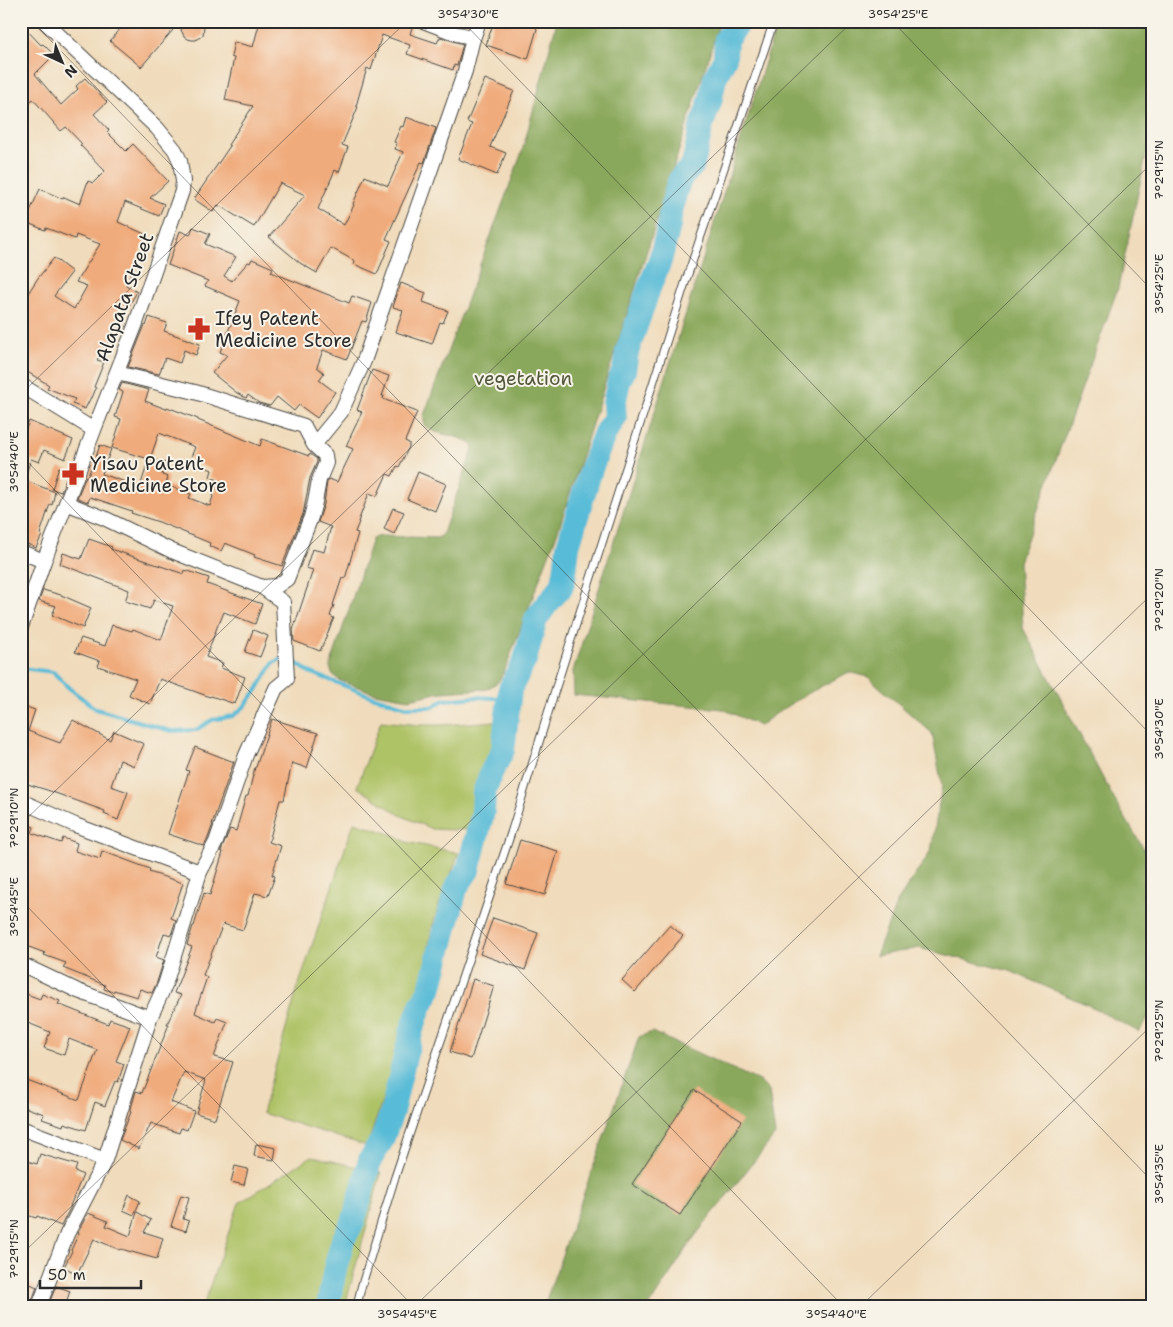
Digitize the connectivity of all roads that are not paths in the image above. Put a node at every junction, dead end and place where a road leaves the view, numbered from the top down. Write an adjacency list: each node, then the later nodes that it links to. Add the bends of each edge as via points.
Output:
1 (44, 21): 6 (street, Alapata Street, via 156,128 180,161 182,191)
2 (423, 21): 5 (street)
3 (479, 21): 5 (street)
4 (774, 21): 22 (lane, via 686,280 511,833 395,1176)
5 (473, 37): 9 (street, via 364,361 341,412)
6 (117, 373): 8 (street, Alapata Street); 9 (street, via 195,392 304,426)
7 (21, 385): 8 (street)
8 (94, 430): 10 (street, Alapata Street)
9 (314, 445): 13 (street, via 325,455 326,464 311,517 287,579 277,586)
10 (66, 503): 12 (street, Alapata Street); 13 (street)
11 (21, 552): 12 (street)
12 (44, 561): 14 (street, Alapata Street)
13 (262, 587): 16 (street, via 283,602 287,680 276,688 246,755 216,842)
14 (21, 627)
15 (21, 801): 16 (street)
16 (200, 872): 18 (street, via 166,985)
17 (21, 964): 18 (street, via 78,991)
18 (150, 1018): 20 (street)
19 (21, 1128): 20 (street)
20 (105, 1160): 21 (street, via 67,1234)
21 (39, 1306)
22 (357, 1306)

